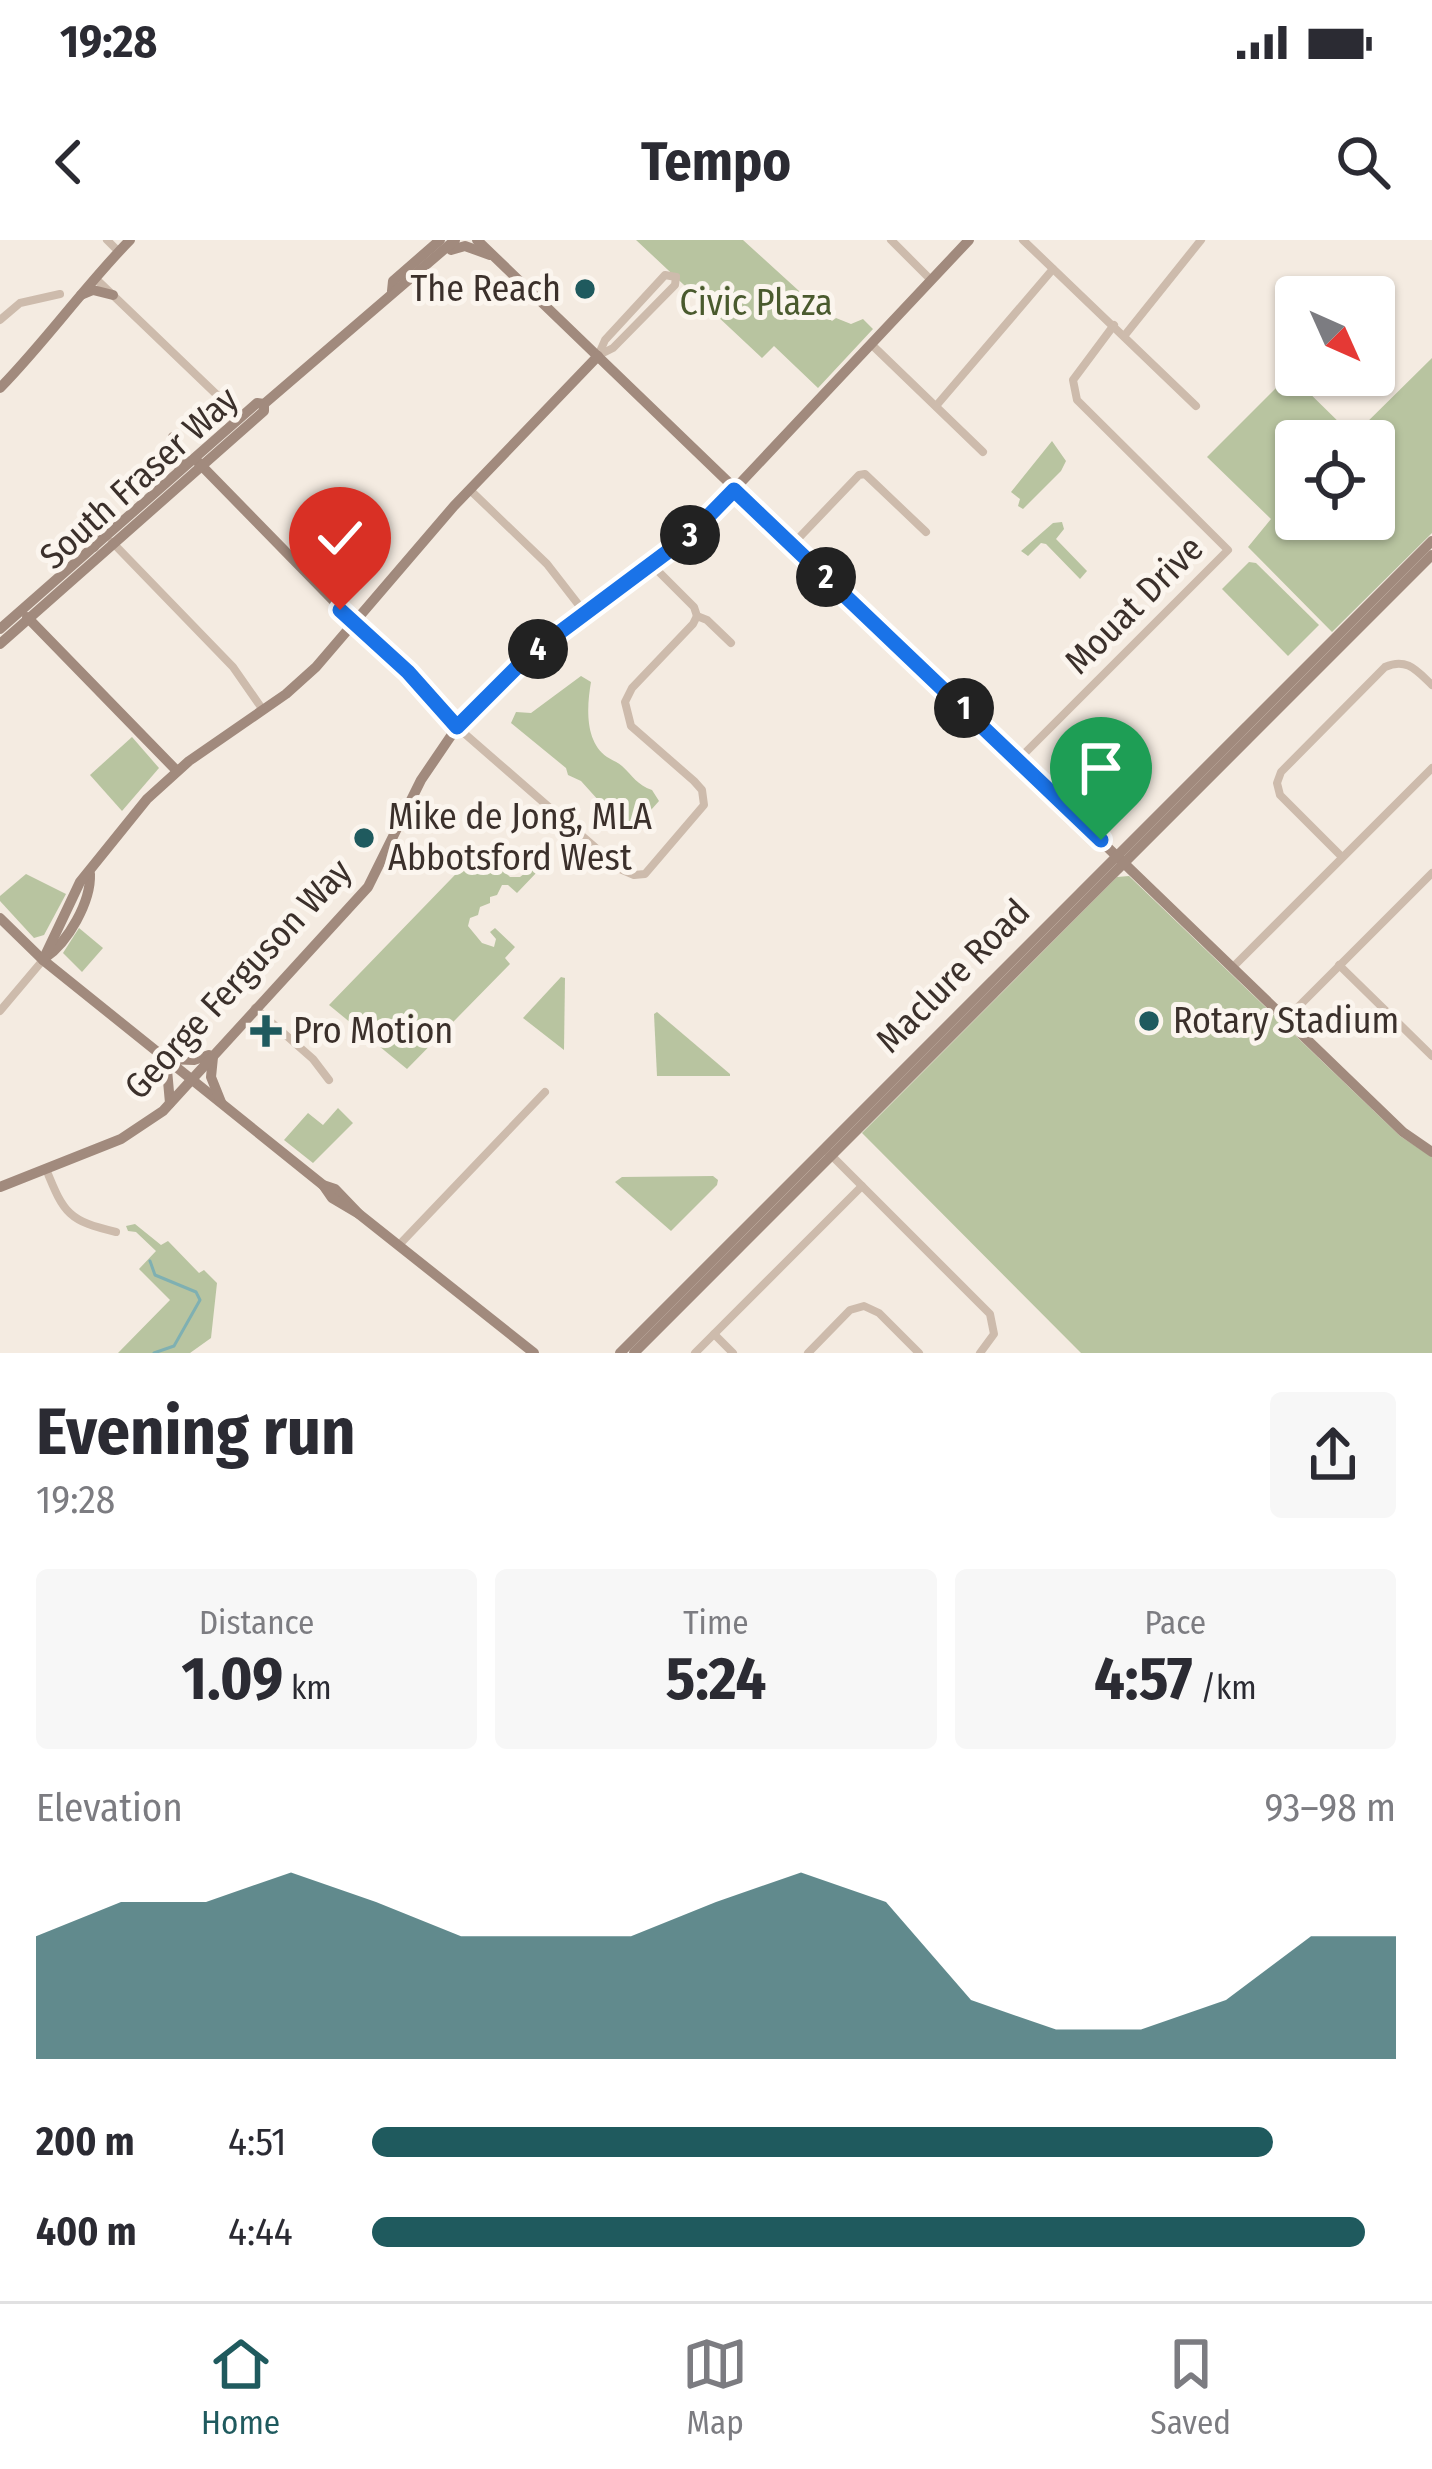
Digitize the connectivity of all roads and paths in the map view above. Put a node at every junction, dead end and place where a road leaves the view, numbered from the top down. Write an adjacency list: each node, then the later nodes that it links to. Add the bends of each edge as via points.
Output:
1 (107, 240): 11 (street)
2 (130, 240): 11 (main road)
3 (455, 240): 10 (main road, South Fraser Way)
4 (478, 240): 12 (main road)
5 (488, 240): 12 (main road)
6 (891, 240): 15 (street)
7 (968, 240): 15 (main road, George Ferguson Way)
8 (1023, 240): 13 (street)
9 (1201, 240): 21 (street)
10 (435, 247): 12 (main road); 25 (main road, South Fraser Way)
11 (119, 252): 14 (main road)
12 (495, 257): 23 (main road)
13 (1053, 268): 20 (street); 26 (street)
14 (94, 277): 17 (street); 18 (main road)
15 (931, 280): 22 (main road, George Ferguson Way)
16 (60, 294): 19 (street, via 20,303)
17 (113, 295): 18 (main road, via 93,290); 28 (street)
18 (74, 300): 24 (main road)
19 (0, 320)
20 (1114, 325): 21 (street); 52 (street, Mouat Drive, via 1073,380 1077,400 1228,550)
21 (1125, 335): 27 (street)
22 (871, 344): 26 (street); 34 (main road, George Ferguson Way)
23 (598, 356): 23 (street, via 675,285 674,275 665,275); 33 (main road); 34 (main road)
24 (0, 388)
25 (264, 404): 28 (main road, South Fraser Way); 31 (main road, South Fraser Way)
26 (935, 406): 30 (street)
27 (1196, 406)
28 (241, 417): 31 (main road, South Fraser Way)
29 (172, 437): 32 (main road, via 184,455)
30 (983, 452)
31 (198, 462): 32 (main road, South Fraser Way); 36 (main road, South Fraser Way); 45 (main road)
32 (176, 475): 36 (main road, South Fraser Way)
33 (470, 490): 42 (street, via 547,564); 45 (main road)
34 (734, 490): 38 (main road); 41 (main road, George Ferguson Way)
35 (926, 532): 38 (street, via 868,474)
36 (110, 540): 39 (main road, South Fraser Way); 39 (main road, via 91,521); 43 (main road, South Fraser Way); 50 (street, via 233,667)
37 (1432, 542): 57 (main road, Maclure Road)
38 (792, 545): 52 (main road)
39 (94, 547): 43 (main road, South Fraser Way)
40 (1432, 555): 57 (main road, Maclure Road)
41 (651, 564): 42 (main road, George Ferguson Way); 44 (street)
42 (585, 614): 51 (main road, George Ferguson Way)
43 (25, 615): 46 (main road, South Fraser Way); 48 (main road, South Fraser Way); 54 (main road)
44 (697, 616): 47 (street); 51 (street, via 625,702 631,726 694,781 704,805 645,874 620,869)
45 (354, 625): 50 (main road, via 304,680); 51 (main road)
46 (0, 629)
47 (731, 643)
48 (0, 644)
49 (1432, 686): 56 (street, via 1409,664 1385,668 1281,772 1280,795)
50 (263, 710): 54 (main road)
51 (457, 727): 64 (main road, George Ferguson Way, via 368,887)
52 (1018, 760): 55 (main road)
53 (1432, 767): 56 (street)
54 (177, 771): 61 (main road, via 80,882)
55 (1101, 840): 57 (main road); 58 (main road)
56 (1342, 857): 62 (street)
57 (1121, 858): 58 (main road, Maclure Road); 62 (main road); 75 (main road, Maclure Road)
58 (1103, 868): 75 (main road, Maclure Road)
59 (1432, 873): 63 (street)
60 (0, 918): 61 (main road)
61 (43, 960): 65 (street); 69 (main road)
62 (1234, 965): 66 (main road)
63 (1339, 965): 66 (street); 68 (street)
64 (254, 1007): 67 (main road, George Ferguson Way); 70 (street)
65 (0, 1011)
66 (1287, 1018): 76 (main road)
67 (214, 1054): 69 (main road); 71 (main road, George Ferguson Way); 74 (main road, via 212,1083)
68 (1432, 1056)
69 (166, 1059): 71 (main road); 73 (main road)
70 (329, 1080)
71 (192, 1081): 73 (main road, George Ferguson Way); 74 (main road)
72 (545, 1092): 81 (street)
73 (170, 1104): 77 (main road, George Ferguson Way, via 122,1139)
74 (222, 1105): 81 (main road)
75 (827, 1151): 78 (street); 85 (main road, Maclure Road); 86 (main road, Maclure Road)
76 (1432, 1152)
77 (46, 1169): 79 (main road, George Ferguson Way); 80 (street, via 69,1216)
78 (862, 1186): 82 (street); 90 (street, via 993,1318 994,1334)
79 (0, 1187)
80 (116, 1232)
81 (398, 1245): 84 (main road)
82 (714, 1334): 87 (street); 88 (street)
83 (812, 1352): 89 (street, via 850,1310 864,1306)
84 (534, 1353)
85 (620, 1353)
86 (634, 1353)
87 (695, 1353)
88 (733, 1353)
89 (919, 1353)
90 (980, 1353)

